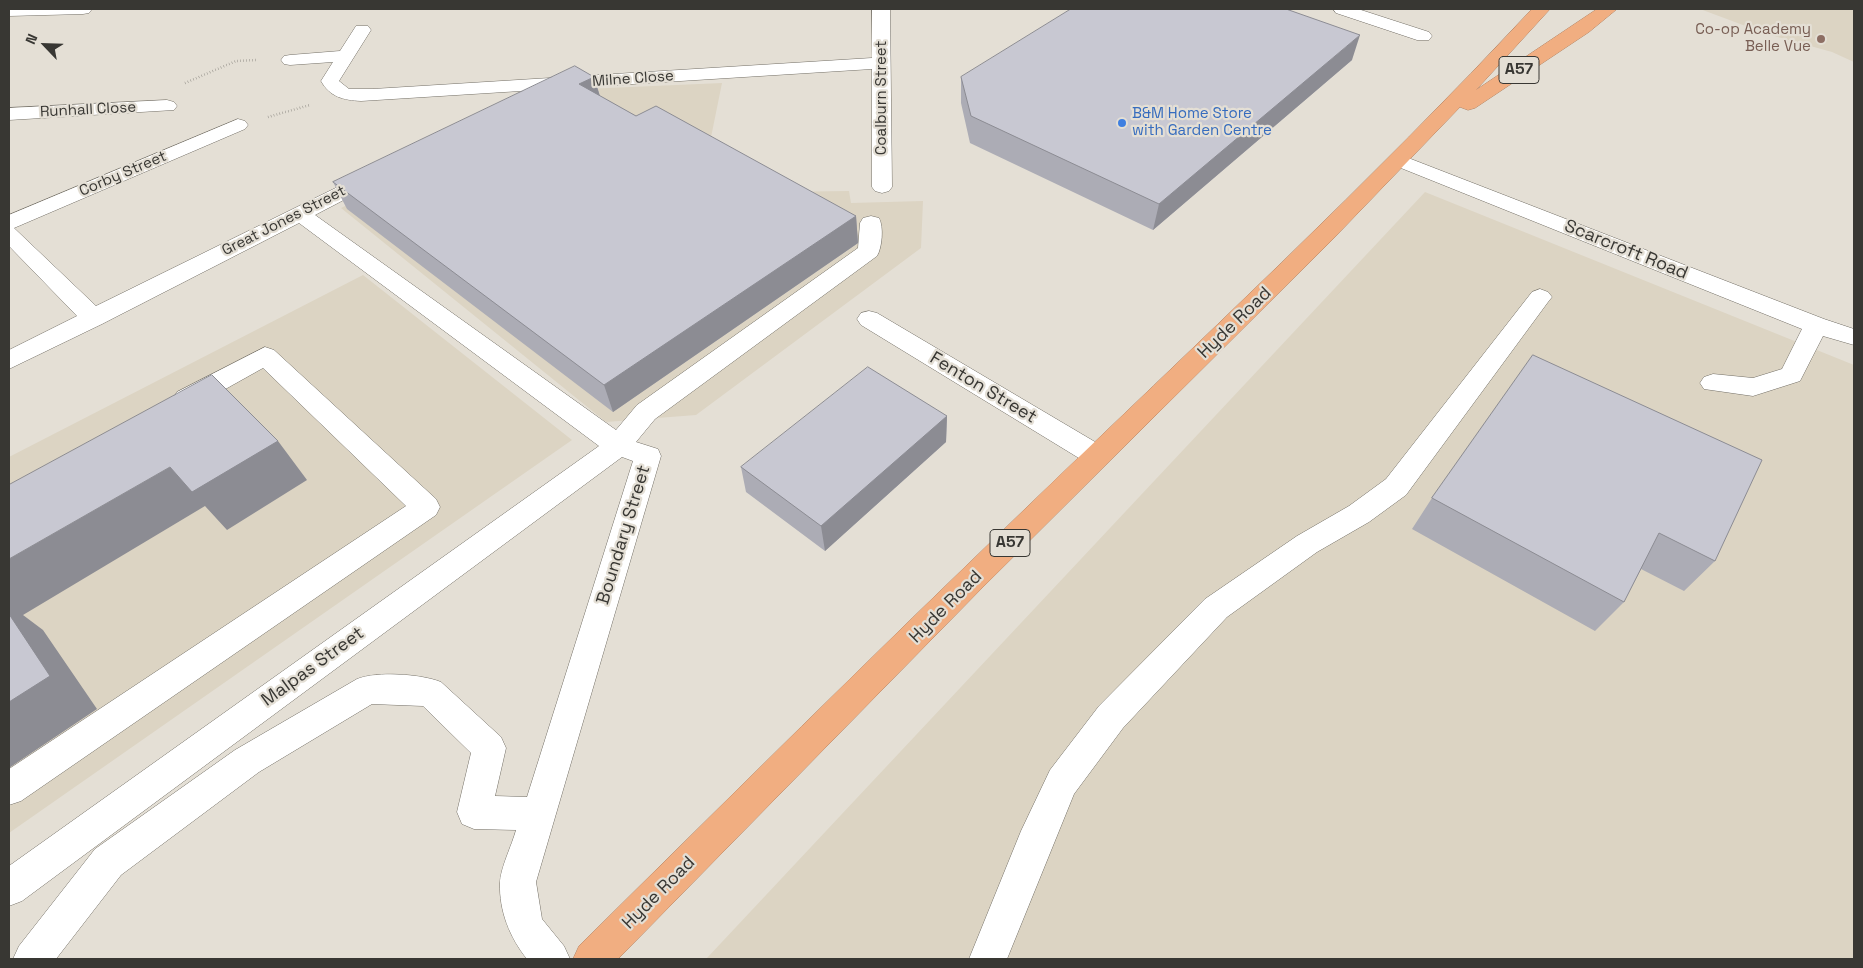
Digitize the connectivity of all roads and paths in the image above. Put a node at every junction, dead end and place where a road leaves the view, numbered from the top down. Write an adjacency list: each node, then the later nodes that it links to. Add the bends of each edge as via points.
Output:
1 (83, 9): 7 (street)
2 (881, 9): 15 (street, Coalburn Street)
3 (1342, 9): 12 (street)
4 (1541, 9): 11 (highway, Hyde Road / A57)
5 (1559, 9): 11 (highway, Hyde Road / A57)
6 (1608, 9): 23 (highway, Hyde Road / A57)
7 (29, 11): 8 (street); 9 (street)
8 (9, 12)
9 (9, 29)
10 (362, 30): 13 (street)
11 (1519, 34): 23 (highway, Hyde Road / A57)
12 (1423, 36)
13 (344, 56): 14 (street); 17 (street, via 330,80)
14 (290, 60): 20 (path, via 236,61)
15 (882, 63): 16 (street, Milne Close); 26 (street, Coalburn Street)
16 (560, 84): 17 (street, Milne Close, via 373,95); 19 (street)
17 (339, 92): 22 (path, via 302,109)
18 (167, 106): 20 (street, Runhall Close)
19 (517, 106)
20 (128, 108): 21 (street, Runhall Close)
21 (9, 114)
22 (238, 124): 28 (street, Corby Street)
23 (1429, 130): 24 (highway, Hyde Road / A57)
24 (1398, 160): 34 (street, Scarcroft Road); 40 (highway, Hyde Road / A57, via 1231,328)
25 (395, 166): 27 (street, Great Jones Street)
26 (882, 187)
27 (299, 213): 32 (street, Great Jones Street); 39 (street, Boundary Street)
28 (9, 223)
29 (871, 223): 39 (street, Malpas Street, via 869,251 646,412)
30 (9, 234): 32 (street)
31 (1540, 297): 47 (street, via 1396,487 1216,608 1111,717 1062,782)
32 (94, 318): 36 (street, Great Jones Street)
33 (869, 319): 40 (street, Fenton Street)
34 (1816, 326): 35 (street, Scarcroft Road); 37 (street, via 1791,375 1752,388)
35 (1854, 338)
36 (9, 360)
37 (1713, 383)
38 (162, 411): 41 (street, via 265,356 426,507)
39 (618, 446): 42 (street, Boundary Street, via 648,456); 43 (street, Malpas Street)
40 (1097, 456): 46 (highway, Hyde Road / A57)
41 (9, 789)
42 (539, 814): 44 (street, via 474,812 489,748 430,692 368,689 248,761 108,862); 45 (street, Boundary Street, via 518,882 524,921)
43 (9, 888)
44 (32, 959)
45 (551, 959)
46 (592, 959)
47 (988, 959)

